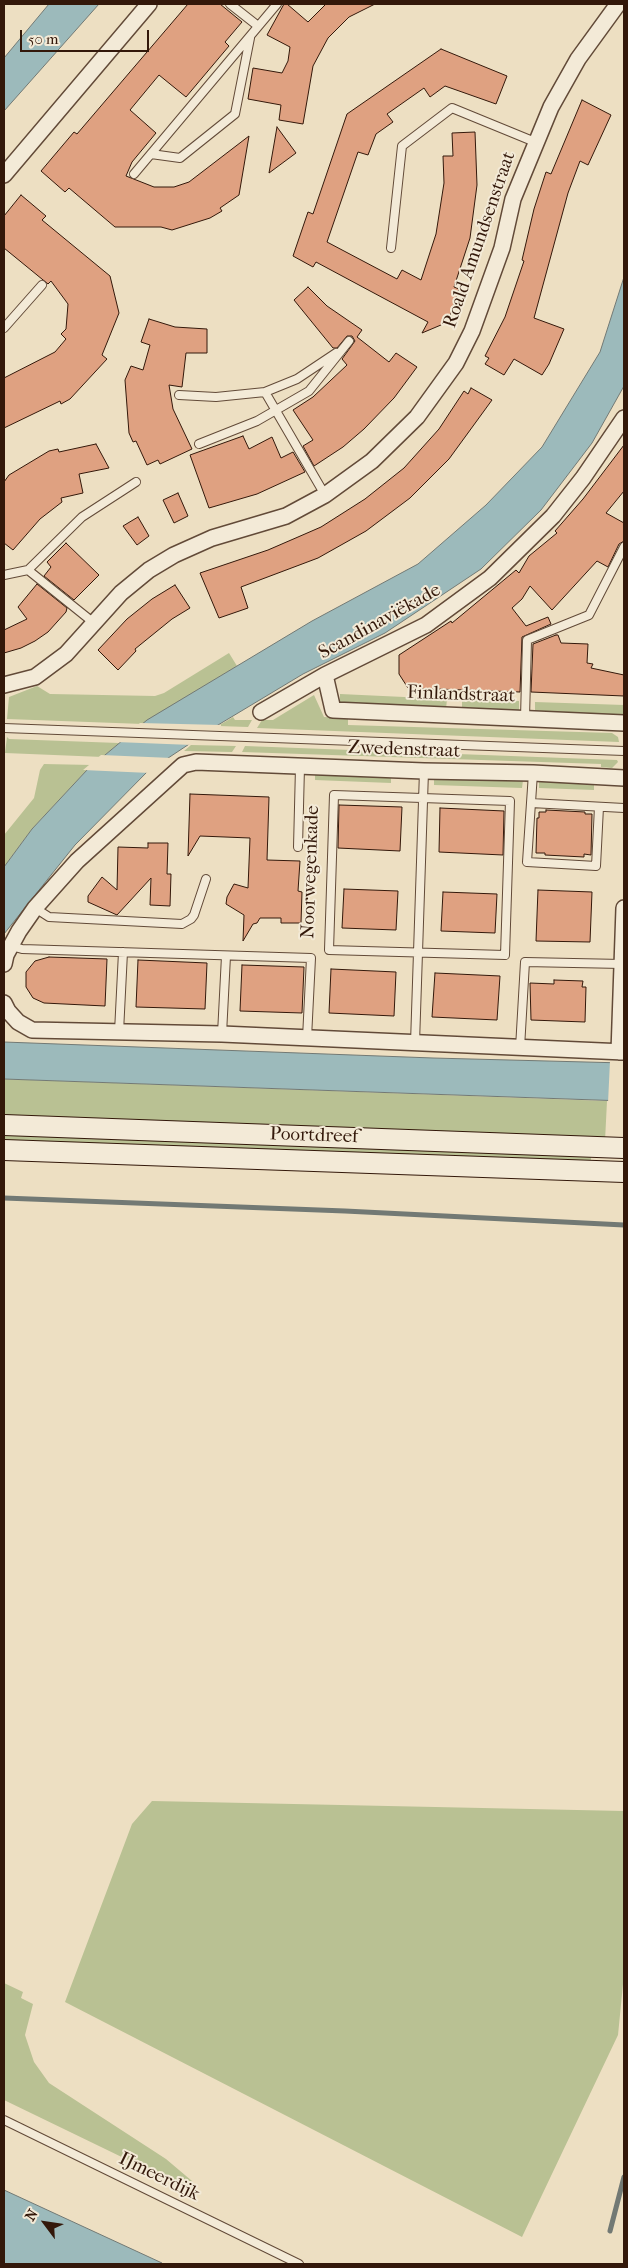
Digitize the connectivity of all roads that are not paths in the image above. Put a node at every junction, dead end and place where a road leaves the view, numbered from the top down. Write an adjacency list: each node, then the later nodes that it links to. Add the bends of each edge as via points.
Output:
1 (149, 4): 10 (street)
2 (230, 4): 5 (lane)
3 (277, 4): 5 (lane)
4 (618, 4): 7 (street, Roald Amundsenstraat, via 578,59 550,107)
5 (258, 26): 6 (lane)
6 (250, 36): 8 (lane); 8 (lane, via 235,114 180,158)
7 (535, 142): 11 (lane, via 452,108 402,146); 20 (street, Roald Amundsenstraat, via 513,199 502,248 472,331 456,363 417,417 372,460)
8 (151, 154): 9 (lane)
9 (134, 174)
10 (4, 175)
11 (391, 248)
12 (42, 284): 13 (lane)
13 (4, 328)
14 (266, 392): 15 (lane, via 216,397); 16 (lane); 16 (lane, via 297,379 331,358 349,341 309,391)
15 (179, 395)
16 (276, 410): 18 (lane); 20 (lane)
17 (624, 418): 25 (street, Scandinaviëkade, via 553,516 490,578 426,625)
18 (199, 444)
19 (136, 482): 22 (lane, via 82,517)
20 (326, 495): 24 (street, Roald Amundsenstraat, via 286,516 212,538 174,555 121,593)
21 (624, 547): 28 (lane, via 589,615 527,640)
22 (28, 570): 23 (lane); 24 (lane)
23 (4, 575)
24 (94, 623): 26 (street, Roald Amundsenstraat, via 66,654 34,677)
25 (325, 675): 27 (street, Scandinaviëkade); 28 (street, Finlandstraat, via 332,710)
26 (4, 685)
27 (261, 712)
28 (525, 718): 29 (street, Finlandstraat)
29 (624, 722)
30 (4, 728): 31 (lane)
31 (624, 751)
32 (300, 767): 33 (street, Zwedenstraat); 40 (lane); 42 (street, Zwedenstraat, via 196,762 183,765 77,862)
33 (424, 771): 34 (street, Zwedenstraat); 36 (lane)
34 (533, 773): 35 (street, Zwedenstraat); 37 (lane)
35 (624, 778)
36 (424, 798): 46 (lane); 46 (lane, Noorwegenkade, via 510,801 505,955); 46 (lane, Noorwegenkade, via 334,795 329,950)
37 (531, 803): 38 (lane); 38 (lane, via 527,862 596,866)
38 (599, 807): 39 (lane)
39 (624, 808)
40 (298, 847)
41 (206, 879): 42 (lane, via 194,915 182,924 49,917)
42 (36, 908): 44 (street)
43 (624, 908): 49 (street)
44 (11, 946): 45 (lane, Noorwegenkade); 48 (street)
45 (123, 952): 47 (lane, Noorwegenkade); 51 (lane)
46 (418, 952): 54 (lane)
47 (226, 956): 52 (lane); 53 (lane, Noorwegenkade, via 311,958)
48 (4, 964)
49 (622, 964): 55 (lane, via 526,962); 56 (street)
50 (4, 1003): 51 (street, via 18,1022 32,1030)
51 (119, 1032): 52 (street)
52 (222, 1034): 53 (street)
53 (307, 1038): 54 (street)
54 (415, 1043): 55 (street)
55 (520, 1048): 56 (street)
56 (621, 1052)
57 (4, 1125): 58 (main road, Poortdreef)
58 (624, 1148)
59 (4, 1150): 60 (main road, Poortdreef)
60 (623, 1172)
61 (4, 2120): 62 (lane, IJmeerdijk)
62 (299, 2264)

